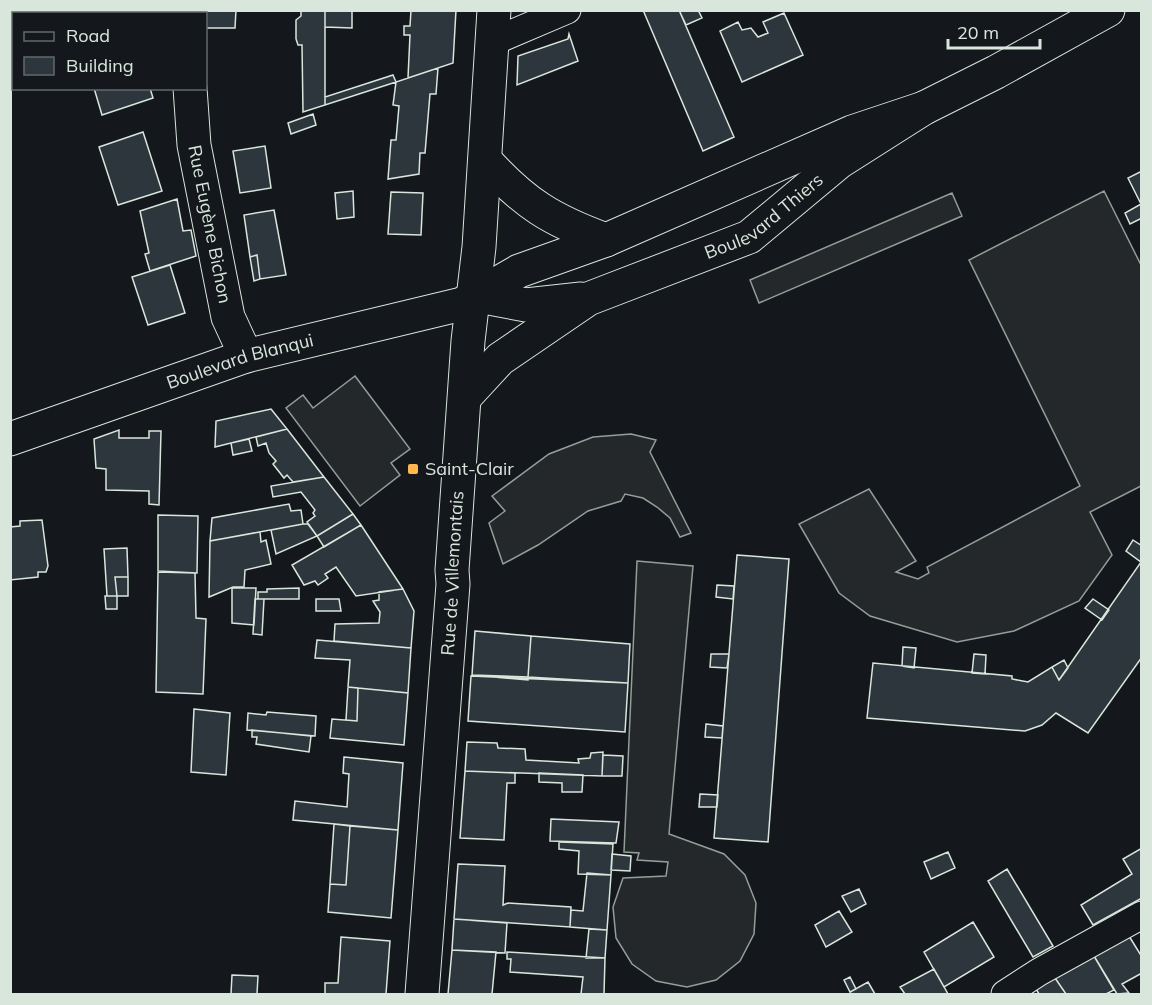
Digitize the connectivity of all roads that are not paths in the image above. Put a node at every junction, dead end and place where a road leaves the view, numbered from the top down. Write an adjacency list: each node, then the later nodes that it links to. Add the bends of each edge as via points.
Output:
1 (567, 10): 3 (street)
2 (1108, 10): 5 (main road, Boulevard Thiers)
3 (493, 26): 6 (main road, Rue de Villemontais)
4 (190, 90): 10 (main road, Rue Eugène Bichon, via 194,146 228,317)
5 (924, 108): 7 (main road, Boulevard Thiers, via 852,132); 9 (main road, Boulevard Thiers, via 839,162 749,237)
6 (485, 160): 7 (main road, via 515,193 542,212); 8 (main road, Rue de Villemontais)
7 (606, 240): 8 (main road, Boulevard Thiers, via 519,271)
8 (473, 296): 9 (main road, Boulevard Thiers, via 526,305); 10 (main road, Boulevard Blanqui, via 462,304); 11 (main road, Rue de Villemontais)
9 (588, 299): 11 (main road, Boulevard Thiers, via 500,359)
10 (246, 356): 12 (main road, Boulevard Blanqui)
11 (465, 397): 14 (main road, Rue de Villemontais)
12 (10, 439)
13 (1142, 915): 15 (street)
14 (422, 994)
15 (1005, 994)

